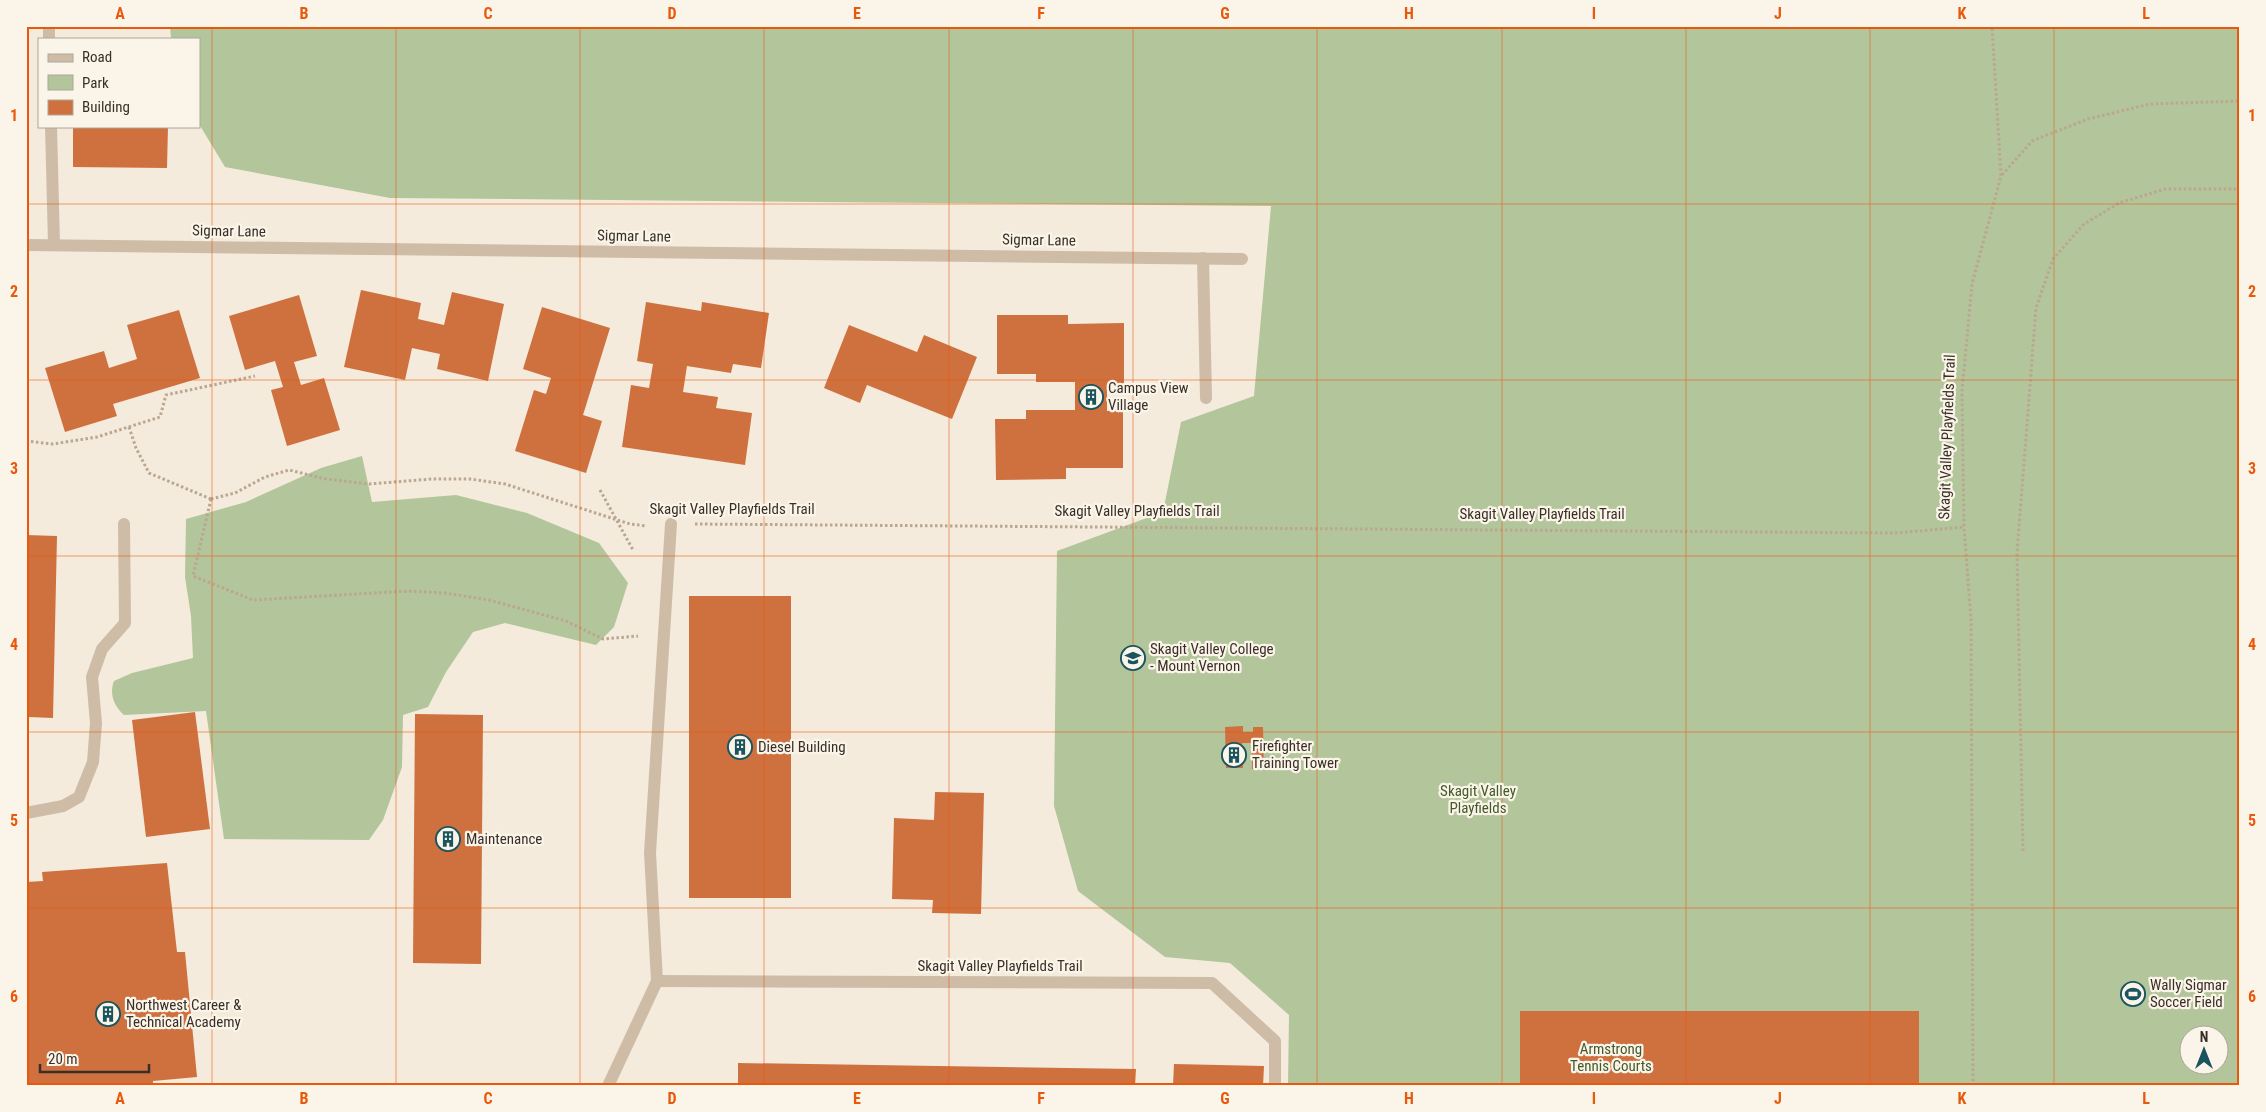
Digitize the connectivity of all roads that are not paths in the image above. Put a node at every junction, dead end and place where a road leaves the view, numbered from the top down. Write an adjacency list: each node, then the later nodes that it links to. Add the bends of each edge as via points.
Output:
1 (51, 128): 3 (street)
2 (26, 245): 3 (street, Sigmar Lane)
3 (54, 246): 4 (street, Sigmar Lane)
4 (1202, 258): 5 (street, Sigmar Lane); 6 (street)
5 (1242, 259)
6 (1206, 398)
7 (124, 524): 9 (street, via 125,623 102,650 92,677 96,723 93,762 79,797 63,806)
8 (670, 524): 10 (street, via 650,853)
9 (26, 812)
10 (657, 981): 11 (street); 12 (street, Skagit Valley Playfields Trail, via 1212,983 1276,1041)
11 (608, 1086)
12 (1275, 1086)

